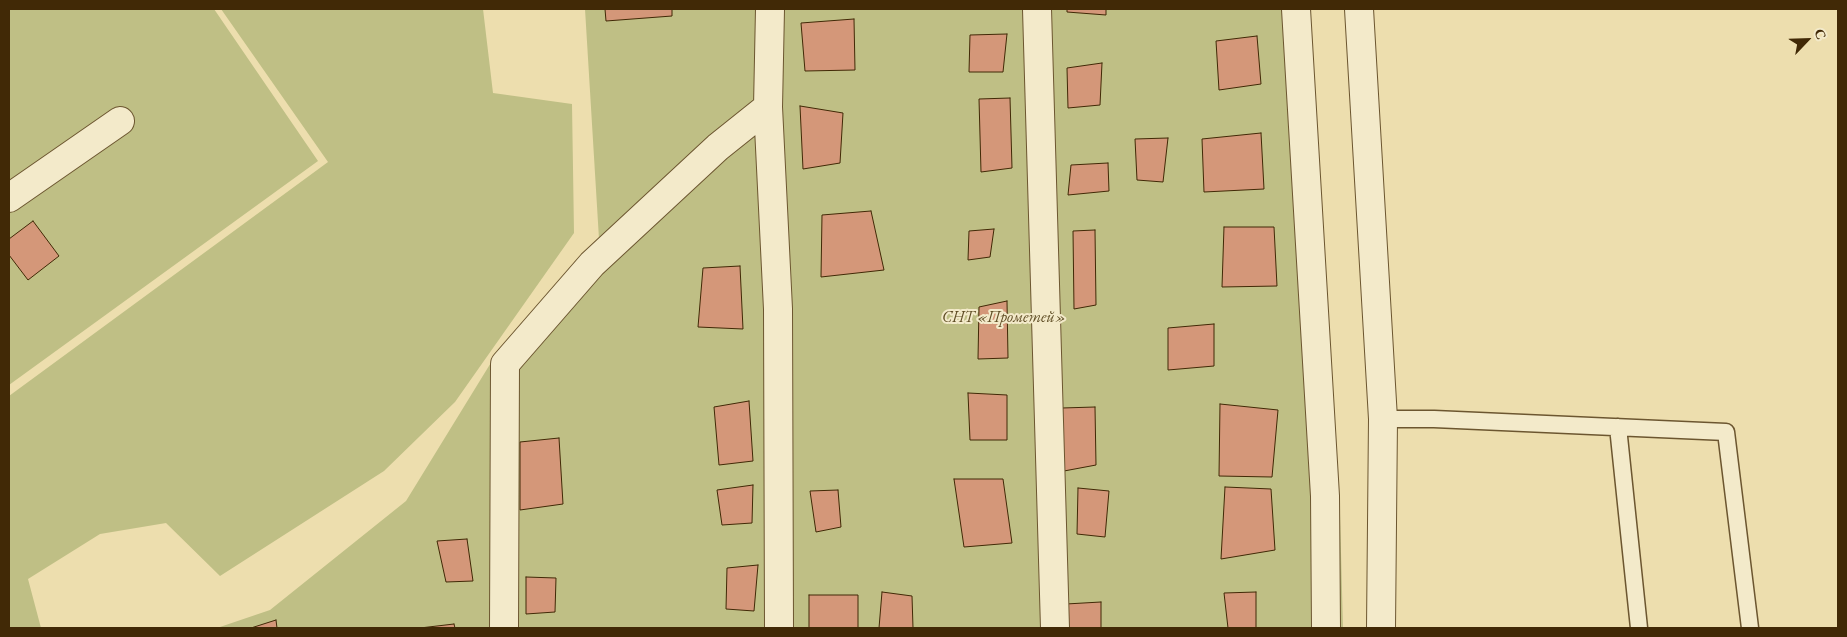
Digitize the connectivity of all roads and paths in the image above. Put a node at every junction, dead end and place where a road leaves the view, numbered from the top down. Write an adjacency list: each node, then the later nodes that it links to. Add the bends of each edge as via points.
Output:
1 (770, 9): 5 (street)
2 (1037, 9): 12 (street)
3 (1296, 9): 13 (street, via 1324,496)
4 (1359, 9): 8 (street)
5 (768, 107): 10 (street, via 718,147 592,264 505,364); 11 (street, via 778,309)
6 (120, 121): 7 (street)
7 (9, 198)
8 (1383, 419): 9 (lane, via 1434,418); 14 (street)
9 (1618, 427): 15 (lane); 16 (lane, via 1726,432)
10 (504, 628)
11 (779, 628)
12 (1055, 628)
13 (1326, 628)
14 (1381, 628)
15 (1639, 628)
16 (1750, 628)

